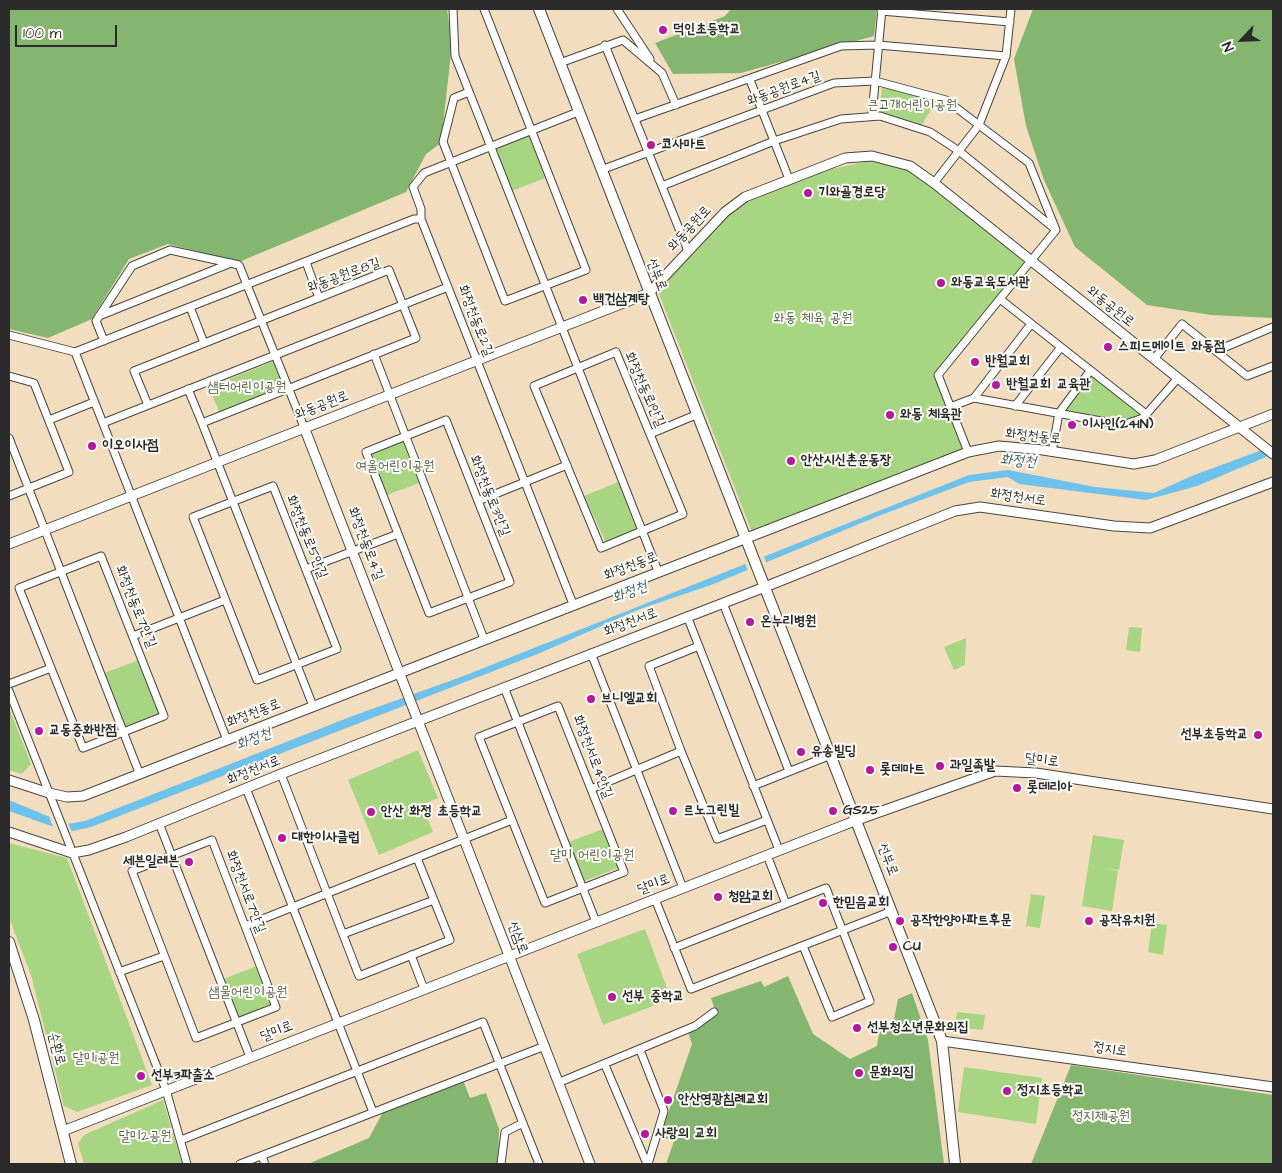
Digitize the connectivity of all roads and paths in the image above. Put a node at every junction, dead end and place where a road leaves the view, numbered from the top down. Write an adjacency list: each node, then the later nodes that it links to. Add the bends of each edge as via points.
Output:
1 (453, 9): 15 (street, via 455,56)
2 (484, 9): 22 (street)
3 (538, 9): 11 (main road, 선부로)
4 (617, 9): 12 (street)
5 (1011, 9): 7 (street)
6 (882, 10): 7 (street); 9 (street)
7 (1010, 22): 10 (street)
8 (605, 44): 11 (street); 12 (street, via 623,40); 20 (street)
9 (878, 44): 10 (street); 13 (street, via 841,46); 14 (street)
10 (1006, 56): 21 (street)
11 (560, 62): 18 (main road, 선부로)
12 (656, 68): 16 (street, via 662,73)
13 (750, 80): 16 (street); 17 (street)
14 (875, 81): 17 (street, 와동공원로4길, via 834,83); 19 (street); 21 (street, 와동공원로4길, via 946,100)
15 (469, 92): 24 (street); 27 (street, via 454,98 443,142)
16 (676, 105): 20 (street)
17 (762, 110): 23 (street); 26 (street, 와동공원로4길)
18 (578, 112): 22 (street); 28 (main road, 선부로)
19 (872, 115): 23 (street, via 841,119); 25 (street, via 930,132)
20 (635, 119): 26 (street)
21 (979, 125): 25 (street); 33 (street, 와동공원로4길, via 1029,162)
22 (532, 130): 24 (street); 39 (street, via 586,270)
23 (774, 141): 29 (street); 31 (street)
24 (490, 146): 27 (street); 39 (street)
25 (959, 151): 30 (street); 33 (street)
26 (648, 152): 28 (street, 와동공원로4길); 31 (street)
27 (450, 162): 32 (street, 화정천동로2길, via 424,173 413,187); 39 (street, via 506,301)
28 (601, 170): 41 (main road, 선부로)
29 (789, 179): 30 (street, 와동공원로, via 845,158 872,156 910,166); 34 (street, 와동공원로, via 745,197 725,212)
30 (934, 183): 35 (street, 와동공원로)
31 (662, 186): 34 (street)
32 (422, 219): 36 (street, via 414,219); 40 (street, 화정천동로2길)
33 (1056, 230): 35 (street)
34 (688, 251): 41 (street, 와동공원로)
35 (1032, 261): 43 (street); 59 (street, 와동공원로)
36 (306, 262): 38 (street); 42 (street)
37 (231, 263): 38 (street, via 239,265); 46 (street); 46 (street, via 170,250 132,266)
38 (248, 284): 45 (street); 47 (street)
39 (545, 286): 49 (street)
40 (448, 287): 44 (street); 60 (street, 화정천동로2길)
41 (648, 293): 49 (street, 와동공원로); 75 (main road, 선부로)
42 (319, 298): 44 (street, 와동공원로8길, via 389,270); 47 (street, 와동공원로8길)
43 (1000, 299): 48 (street); 73 (street, via 938,375)
44 (402, 305): 57 (street); 58 (street, 와동공원로8길, via 416,338)
45 (190, 307): 52 (street); 53 (street)
46 (99, 316): 52 (street, via 96,321)
47 (262, 320): 53 (street, 와동공원로8길); 57 (street)
48 (1031, 324): 54 (street); 69 (street)
49 (561, 327): 60 (street, 와동공원로); 62 (street)
50 (1273, 327): 55 (street)
51 (9, 335): 56 (street)
52 (104, 341): 56 (street)
53 (204, 343): 71 (street, 와동공원로8길, via 134,371)
54 (1061, 348): 63 (street); 72 (street)
55 (1216, 351): 59 (street, via 1182,324); 61 (street, via 1247,376)
56 (75, 352): 70 (street)
57 (276, 354): 66 (street); 67 (street)
58 (374, 354): 66 (street, 와동공원로8길); 68 (street)
59 (1154, 359): 65 (street, 와동공원로)
60 (477, 360): 68 (street, 와동공원로); 92 (street, 화정천동로2길)
61 (1273, 366)
62 (577, 368): 83 (street, 화정천동로1안길, via 616,352); 90 (street, 화정천동로1안길, via 534,386); 99 (street)
63 (1090, 370): 74 (street); 76 (street)
64 (9, 376): 78 (street, via 34,383)
65 (1178, 378): 76 (street); 82 (street, 와동공원로)
66 (289, 388): 80 (street, 와동공원로8길); 81 (street)
67 (188, 389): 71 (street); 80 (street)
68 (390, 395): 81 (street, 와동공원로); 84 (street)
69 (974, 398): 72 (street); 73 (street)
70 (94, 402): 78 (street); 79 (street)
71 (148, 405): 79 (street)
72 (1015, 406): 74 (street)
73 (950, 408): 86 (street)
74 (1059, 413): 76 (street, via 1123,424); 87 (street)
75 (698, 414): 83 (street); 101 (main road, 선부로)
76 (1146, 414)
77 (1273, 414): 82 (street, 화정천동로)
78 (49, 420): 93 (street, via 69,472)
79 (102, 423): 95 (street)
80 (202, 423): 89 (street)
81 (304, 427): 89 (street, 와동공원로); 103 (street, 화정천동로4길)
82 (1240, 427): 87 (street, 화정천동로, via 1155,460 1134,464); 88 (street, 와동공원로)
83 (650, 434): 99 (street, 화정천동로1안길, via 683,514)
84 (406, 436): 96 (street, 화정천동로3안길, via 446,420); 100 (street, 화정천동로3안길, via 366,452); 108 (street)
85 (9, 438): 93 (street)
86 (968, 452): 87 (street, 화정천동로, via 1000,446); 101 (street, 화정천동로)
87 (1052, 452)
88 (1273, 454)
89 (217, 462): 95 (street, 와동공원로); 97 (street)
90 (567, 465): 92 (street); 99 (street, 화정천동로1안길, via 601,548)
91 (1273, 482): 107 (street, 화정천서로, via 1150,528 968,508 949,512)
92 (525, 483): 96 (street); 111 (street, 화정천동로2길)
93 (28, 488): 94 (street); 98 (street)
94 (9, 496)
95 (131, 496): 98 (street, 와동공원로); 113 (street)
96 (478, 501): 108 (street, 화정천동로3안길, via 510,582)
97 (233, 502): 104 (street, 화정천동로5안길, via 273,486); 109 (street, 화정천동로5안길, via 193,517); 118 (street)
98 (44, 530): 102 (street, 와동공원로); 106 (street)
99 (642, 531): 105 (street)
100 (398, 534): 103 (street); 108 (street, 화정천동로3안길, via 429,613)
101 (746, 537): 105 (street, 화정천동로); 107 (main road, 선부로)
102 (9, 544)
103 (353, 551): 104 (street); 120 (street, 화정천동로4길)
104 (306, 569): 118 (street, 화정천동로5안길, via 337,649)
105 (658, 571): 111 (street, 화정천동로)
106 (61, 572): 114 (street, 화정천동로7안길, via 101,556); 119 (street, 화정천동로7안길, via 19,588); 128 (street)
107 (766, 587): 110 (street, 화정천서로); 131 (main road, 선부로)
108 (468, 598): 115 (street)
109 (225, 600): 113 (street); 118 (street, 화정천동로5안길, via 258,680)
110 (723, 603): 112 (street, 화정천서로); 133 (street)
111 (573, 604): 115 (street, 화정천동로)
112 (687, 616): 116 (street); 117 (street, 화정천서로)
113 (179, 618): 114 (street); 129 (street)
114 (132, 636): 128 (street, 화정천동로7안길, via 164,716)
115 (484, 639): 120 (street, 화정천동로)
116 (699, 646): 130 (street, via 649,666); 137 (street)
117 (591, 653): 122 (street, 화정천서로); 132 (street)
118 (297, 665): 124 (street)
119 (51, 668): 121 (street); 128 (street, 화정천동로7안길, via 83,748)
120 (400, 672): 124 (street, 화정천동로); 125 (street, 화정천동로4길)
121 (9, 684)
122 (504, 687): 126 (street, 화정천서로); 127 (street)
123 (9, 691): 140 (street)
124 (313, 706): 129 (street, 화정천동로)
125 (415, 709): 126 (street, 선삼로)
126 (420, 721): 134 (street, 화정천서로); 147 (street, 선삼로)
127 (518, 722): 139 (street, 화정천서로4안길, via 558,706); 142 (street, 화정천서로4안길, via 479,737); 153 (street)
128 (123, 732): 135 (street)
129 (227, 740): 135 (street, 화정천동로)
130 (682, 752): 132 (street); 143 (street, via 717,839)
131 (831, 755): 133 (street); 144 (main road, 선부로)
132 (636, 770): 139 (street); 154 (street)
133 (789, 771): 137 (street)
134 (281, 774): 138 (street, 화정천서로); 155 (street)
135 (140, 775): 140 (street, 화정천동로, via 78,797)
136 (9, 780): 140 (street, 화정천동로)
137 (753, 786): 143 (street)
138 (246, 788): 145 (street, 화정천서로); 159 (street)
139 (591, 789): 153 (street, 화정천서로4안길, via 624,872)
140 (49, 793): 149 (street)
141 (1273, 809): 144 (street, 달미로, via 1036,773 994,771)
142 (512, 820): 147 (street); 153 (street, 화정천서로4안길, via 544,903)
143 (767, 820): 148 (street)
144 (856, 820): 148 (street, 달미로); 160 (main road, 선부로)
145 (159, 823): 149 (street, 화정천서로, via 89,850); 151 (street)
146 (9, 832): 149 (street, 화정천서로)
147 (464, 839): 152 (street); 170 (street, 선삼로)
148 (779, 850): 150 (street, 달미로)
149 (72, 852): 171 (street)
150 (768, 855): 154 (street, 달미로); 158 (street)
151 (172, 856): 162 (street, 화정천서로7안길, via 212,840); 169 (street, 화정천서로7안길, via 132,871); 174 (street)
152 (417, 858): 155 (street); 157 (street)
153 (583, 888): 161 (street)
154 (683, 888): 156 (street, 달미로)
155 (327, 893): 159 (street); 164 (street)
156 (655, 899): 161 (street, 달미로); 167 (street)
157 (434, 900): 164 (street); 168 (street, via 450,940)
158 (786, 904): 163 (street, via 826,888); 167 (street)
159 (292, 907): 162 (street); 175 (street)
160 (892, 911): 163 (street); 176 (main road, 선부로)
161 (596, 922): 170 (street, 달미로)
162 (245, 926): 174 (street, 화정천서로7안길, via 276,1007)
163 (843, 930): 166 (street); 166 (street, via 870,1001 832,1017)
164 (343, 934): 168 (street, via 359,976)
165 (9, 942): 188 (main road, 순환로, via 34,1020)
166 (803, 946): 167 (street, via 690,989)
167 (674, 948)
168 (411, 955): 172 (street)
169 (164, 956): 171 (street); 174 (street, 화정천서로7안길, via 196,1038)
170 (510, 956): 172 (street, 달미로); 177 (street, 선삼로)
171 (119, 972): 185 (street)
172 (424, 990): 175 (street, 달미로)
173 (714, 1012): 178 (street, via 695,1026)
174 (237, 1023): 179 (street)
175 (338, 1023): 179 (street, 달미로); 182 (street)
176 (942, 1041): 184 (street, 정지로); 199 (main road, 선부로)
177 (545, 1046): 180 (street); 183 (street, 선삼로)
178 (640, 1050): 181 (street); 198 (street, via 664,1111)
179 (250, 1057): 185 (street, 달미로)
180 (500, 1064): 182 (street, via 483,1022); 186 (street); 187 (street)
181 (605, 1065): 183 (street); 198 (street)
182 (357, 1071): 186 (street); 189 (street)
183 (560, 1082): 197 (street, 선삼로)
184 (1273, 1087)
185 (166, 1090): 188 (street, 달미로); 189 (street)
186 (373, 1112): 190 (street)
187 (523, 1123): 195 (street, via 505,1132); 196 (street)
188 (63, 1131): 191 (main road, 순환로)
189 (181, 1140): 192 (street)
190 (262, 1156): 193 (street); 194 (street)
191 (71, 1164)
192 (187, 1164)
193 (240, 1164)
194 (265, 1164)
195 (501, 1164)
196 (539, 1164)
197 (590, 1164)
198 (648, 1164)
199 (955, 1164)

